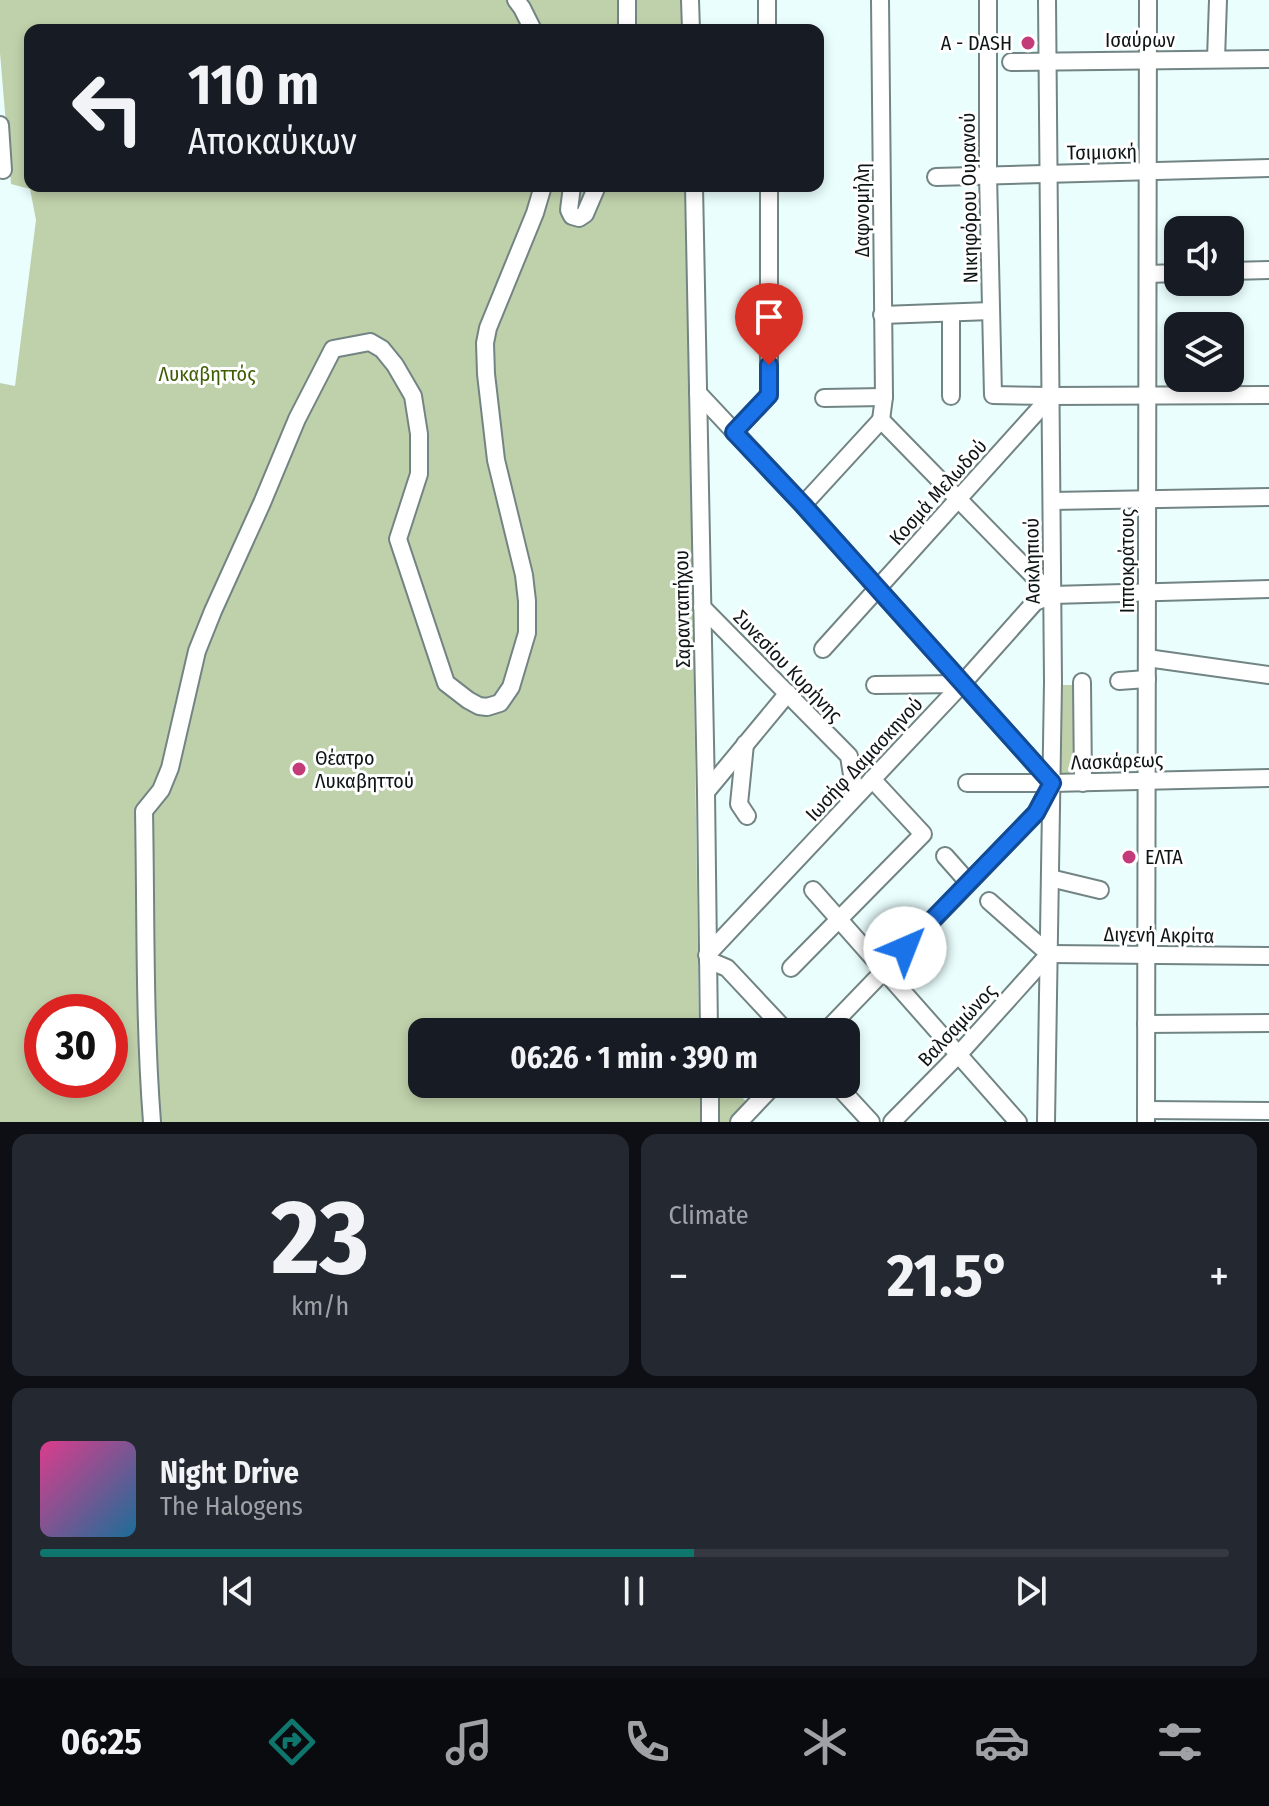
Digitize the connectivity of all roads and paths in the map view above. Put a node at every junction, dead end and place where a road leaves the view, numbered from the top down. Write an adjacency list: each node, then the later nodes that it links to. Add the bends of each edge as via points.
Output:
1 (516, 0): 10 (street)
2 (627, 0): 11 (street)
3 (690, 0): 12 (street)
4 (767, 0): 13 (street)
5 (880, 0): 37 (street, Δαφνομήλη)
6 (988, 0): 24 (street, Νικηφόρου Ουρανού)
7 (1047, 0): 17 (street, Ασκληπιού)
8 (1148, 0): 16 (street, Ιπποκράτους)
9 (1218, 0): 14 (street)
10 (530, 24)
11 (627, 24)
12 (691, 24)
13 (767, 24)
14 (1216, 59): 15 (street, Ισαύρων); 16 (street, Ισαύρων)
15 (1269, 59)
16 (1149, 60): 17 (street, Ισαύρων); 22 (street, Ιπποκράτους)
17 (1048, 61): 18 (street, Ισαύρων); 23 (street, Ασκληπιού)
18 (1011, 62)
19 (0, 125): 21 (street)
20 (1269, 168): 22 (street, Τσιμισκή)
21 (3, 170)
22 (1148, 171): 23 (street, Τσιμισκή); 34 (street, Ιπποκράτους)
23 (1049, 173): 24 (street, Τσιμισκή); 42 (street, Ασκληπιού)
24 (988, 174): 25 (street, Τσιμισκή); 35 (street, Νικηφόρου Ουρανού)
25 (936, 177)
26 (541, 192): 100 (street, via 485,343 496,460 527,601 527,633 511,687 500,703 487,707 446,683 398,539 419,474 413,396 382,349 370,342 333,349 213,611 197,651 170,768 144,811)
27 (571, 192): 28 (street, via 569,210 579,218)
28 (594, 192)
29 (694, 192): 38 (street, Σαρανταπήχου)
30 (769, 192): 46 (street, via 769,395)
31 (1269, 270): 32 (street)
32 (1244, 271)
33 (1164, 273): 34 (street)
34 (1148, 274): 39 (street, Ιπποκράτους)
35 (991, 311): 36 (street); 42 (street, Νικηφόρου Ουρανού, via 993,395)
36 (951, 313): 37 (street); 41 (street)
37 (882, 315): 43 (street, Δαφνομήλη)
38 (698, 393): 46 (street); 56 (street, Σαρανταπήχου)
39 (1148, 395): 40 (street); 42 (street); 49 (street, Ιπποκράτους)
40 (1269, 395)
41 (951, 396)
42 (1051, 396): 48 (street, Κοσμά Μελωδού); 50 (street, Ασκληπιού)
43 (884, 397): 44 (street); 45 (street, Δαφνομήλη)
44 (824, 398)
45 (881, 420): 48 (street); 51 (street)
46 (734, 432): 51 (street)
47 (1269, 497): 49 (street)
48 (958, 500): 53 (street, Κοσμά Μελωδού); 55 (street)
49 (1147, 500): 50 (street); 54 (street, Ιπποκράτους)
50 (1052, 501): 55 (street, Ασκληπιού)
51 (803, 505): 53 (street)
52 (1269, 589): 54 (street)
53 (877, 590): 57 (street, Κοσμά Μελωδού); 63 (street)
54 (1147, 592): 55 (street); 58 (street, Ιπποκράτους)
55 (1052, 595): 62 (street, Ασκληπιού); 63 (street, Ιωσήφ Δαμασκηνού, via 1035,602)
56 (702, 607): 65 (street, Συνεσίου Κυρήνης); 73 (street, Σαρανταπήχου)
57 (823, 649)
58 (1147, 658): 59 (street); 60 (street, Ιπποκράτους)
59 (1269, 675)
60 (1147, 679): 61 (street); 69 (street, Ιπποκράτους)
61 (1119, 681)
62 (1053, 682): 71 (street, Ασκληπιού); 72 (street, via 1086,682)
63 (962, 684): 64 (street); 68 (street, Ιωσήφ Δαμασκηνού); 71 (street)
64 (875, 685)
65 (788, 693): 66 (street); 74 (street, Συνεσίου Κυρήνης, via 849,756)
66 (746, 743): 73 (street); 75 (street, via 739,804)
67 (1269, 778): 69 (street, Λασκάρεως)
68 (872, 779): 74 (street, Ιωσήφ Δαμασκηνού); 82 (street, via 923,834)
69 (1147, 780): 72 (street, Λασκάρεως); 84 (street, Ιπποκράτους)
70 (967, 783): 71 (street, Λασκάρεως)
71 (1052, 783): 72 (street, Λασκάρεως); 77 (street, Ασκληπιού); 78 (street, via 1036,813)
72 (1083, 783)
73 (706, 792): 86 (street, Σαρανταπήχου)
74 (853, 799): 86 (street, Ιωσήφ Δαμασκηνού)
75 (747, 816)
76 (945, 856): 78 (street)
77 (1050, 878): 80 (street); 83 (street, Ασκληπιού)
78 (968, 882): 88 (street)
79 (813, 890): 82 (street)
80 (1100, 890)
81 (989, 901): 83 (street)
82 (839, 918): 87 (street); 88 (street)
83 (1049, 954): 84 (street, Διγενή Ακρίτα); 94 (street, Βαλσαμώνος); 106 (street, Ασκληπιού)
84 (1146, 955): 85 (street, Διγενή Ακρίτα); 93 (street, Ιπποκράτους)
85 (1269, 956)
86 (707, 958): 89 (street, Σαρανταπήχου); 90 (street, via 727,968)
87 (791, 968)
88 (884, 970): 91 (street); 94 (street)
89 (709, 1018)
90 (774, 1018)
91 (838, 1018)
92 (1269, 1023): 93 (street)
93 (1146, 1024): 99 (street, Ιπποκράτους)
94 (959, 1054): 104 (street, Βαλσαμώνος); 105 (street)
95 (710, 1098): 101 (street)
96 (762, 1098): 102 (street)
97 (849, 1098): 103 (street)
98 (1269, 1111): 99 (street)
99 (1146, 1116)
100 (152, 1122)
101 (710, 1122)
102 (739, 1122)
103 (871, 1122)
104 (892, 1122)
105 (1018, 1122)
106 (1046, 1122)

